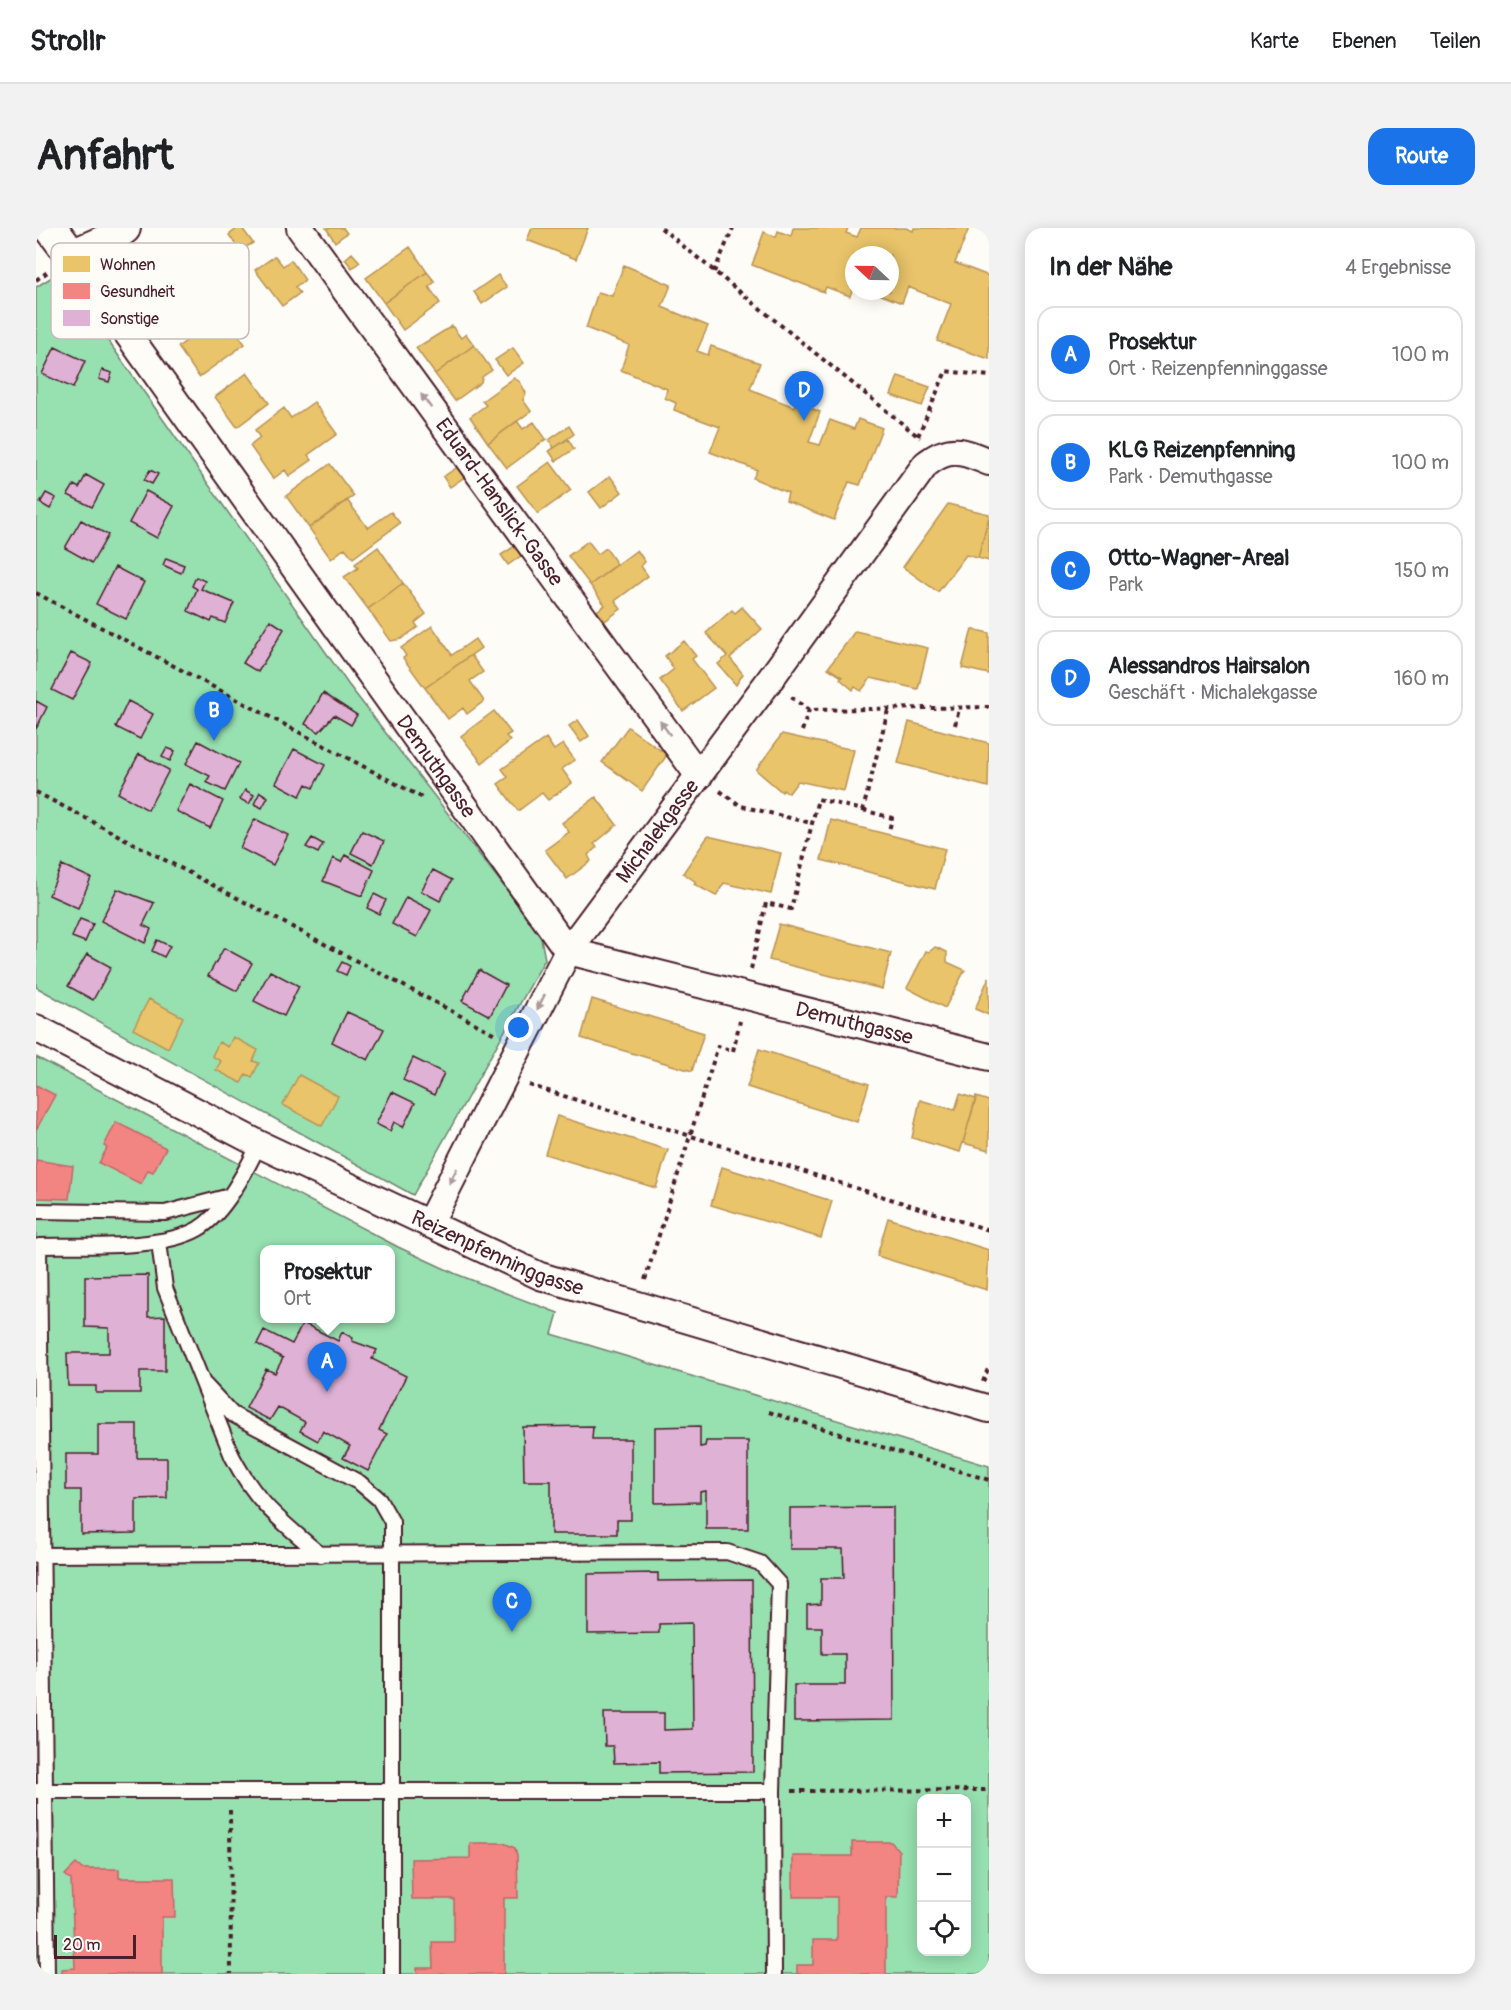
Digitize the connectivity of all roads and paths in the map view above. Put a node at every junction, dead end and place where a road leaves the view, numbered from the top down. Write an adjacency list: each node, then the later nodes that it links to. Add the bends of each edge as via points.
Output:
1 (51, 228): 6 (street, Demuthgasse)
2 (124, 228): 7 (street)
3 (300, 228): 22 (street, Eduard-Hanslick-Gasse, one-way to 3)
4 (661, 228): 8 (path)
5 (733, 228): 8 (path)
6 (62, 243)
7 (101, 243)
8 (714, 272): 11 (path)
9 (132, 339): 23 (street, Demuthgasse)
10 (989, 376): 11 (path, via 946,371)
11 (917, 436): 12 (path)
12 (951, 451): 13 (street); 22 (street, Michalekgasse, via 938,454 926,464)
13 (989, 462)
14 (36, 592): 23 (path, via 435,804)
15 (785, 693): 18 (path)
16 (989, 707): 17 (path)
17 (959, 709): 19 (path); 20 (path)
18 (809, 710): 19 (path); 21 (path)
19 (888, 710): 25 (path)
20 (956, 725)
21 (802, 731)
22 (708, 782): 26 (path, via 741,806); 28 (street, Michalekgasse)
23 (456, 791): 28 (street, Demuthgasse)
24 (36, 792): 31 (path)
25 (863, 810): 26 (path, via 818,799); 27 (path, via 892,818)
26 (812, 824): 29 (path, via 791,909 766,903)
27 (889, 831)
28 (568, 951): 29 (street, Demuthgasse); 31 (street, Michalekgasse, one-way to 31)
29 (746, 996): 32 (street, Demuthgasse); 34 (path, via 733,1051 718,1046)
30 (36, 1028): 35 (street, Reizenpfenninggasse)
31 (518, 1046): 33 (street, Michalekgasse)
32 (989, 1057)
33 (503, 1077): 34 (path); 38 (street, Michalekgasse, one-way to 38)
34 (692, 1135): 39 (path); 41 (path)
35 (259, 1144): 36 (lane); 38 (street, Reizenpfenninggasse)
36 (232, 1195): 37 (lane, via 165,1213); 40 (lane, via 199,1229)
37 (36, 1211)
38 (429, 1224): 41 (street, Reizenpfenninggasse, via 540,1276)
39 (989, 1230)
40 (159, 1242): 42 (lane, via 165,1288); 47 (lane, via 39,1246)
41 (638, 1306): 43 (street, Reizenpfenninggasse)
42 (205, 1385): 46 (lane, via 232,1414 360,1483 379,1499 393,1522); 48 (lane, via 245,1481 263,1506)
43 (989, 1409)
44 (769, 1412): 45 (path)
45 (989, 1480)
46 (392, 1552): 48 (lane); 51 (lane, via 727,1552 760,1563 779,1584); 53 (lane)
47 (40, 1555): 48 (lane); 50 (lane)
48 (321, 1555)
49 (989, 1790): 51 (path)
50 (41, 1791): 52 (lane); 54 (lane)
51 (773, 1791): 53 (lane); 57 (lane)
52 (230, 1792): 53 (lane); 55 (path)
53 (392, 1792): 56 (lane)
54 (47, 1974)
55 (231, 1974)
56 (392, 1974)
57 (774, 1974)

